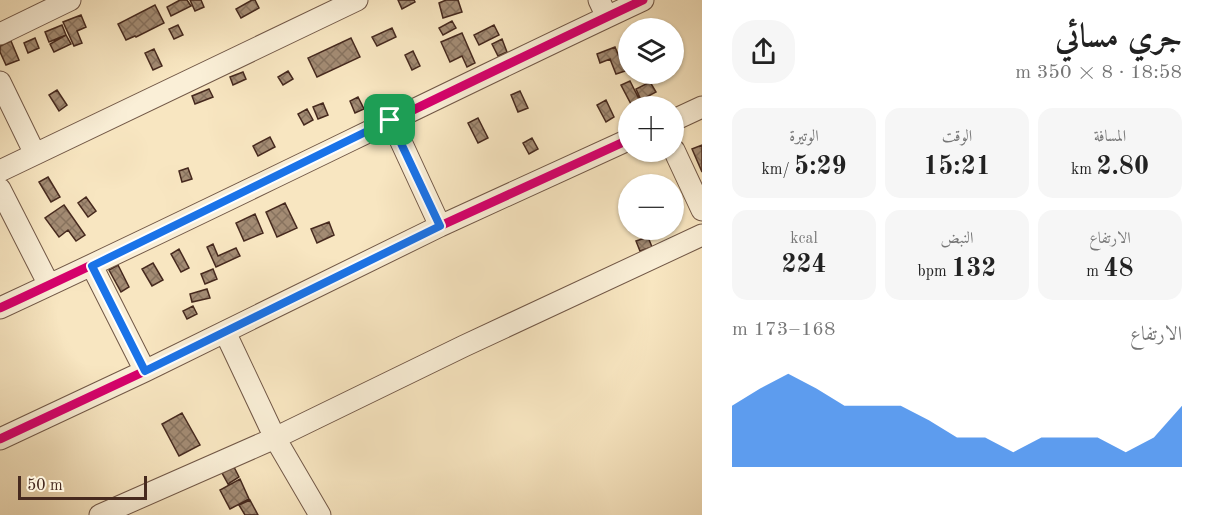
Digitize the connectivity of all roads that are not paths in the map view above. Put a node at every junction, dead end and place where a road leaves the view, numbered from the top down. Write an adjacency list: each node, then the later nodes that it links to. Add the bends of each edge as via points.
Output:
1 (70, 0): 5 (street)
2 (643, 0): 4 (street)
3 (345, 2): 11 (street)
4 (603, 8): 9 (street)
5 (0, 34)
6 (0, 82): 11 (street)
7 (702, 107): 8 (street)
8 (684, 115)
9 (390, 120): 16 (street); 18 (street)
10 (618, 145): 16 (street)
11 (35, 154): 13 (street)
12 (680, 162): 15 (street)
13 (0, 171)
14 (0, 189): 19 (street)
15 (702, 210)
16 (440, 226): 21 (street)
17 (702, 235): 23 (street)
18 (92, 266): 19 (street); 22 (street)
19 (49, 285): 20 (street)
20 (0, 308)
21 (225, 332): 22 (street); 23 (street)
22 (145, 371): 24 (street)
23 (275, 438): 25 (street); 26 (street)
24 (0, 439)
25 (100, 515)
26 (320, 515)

